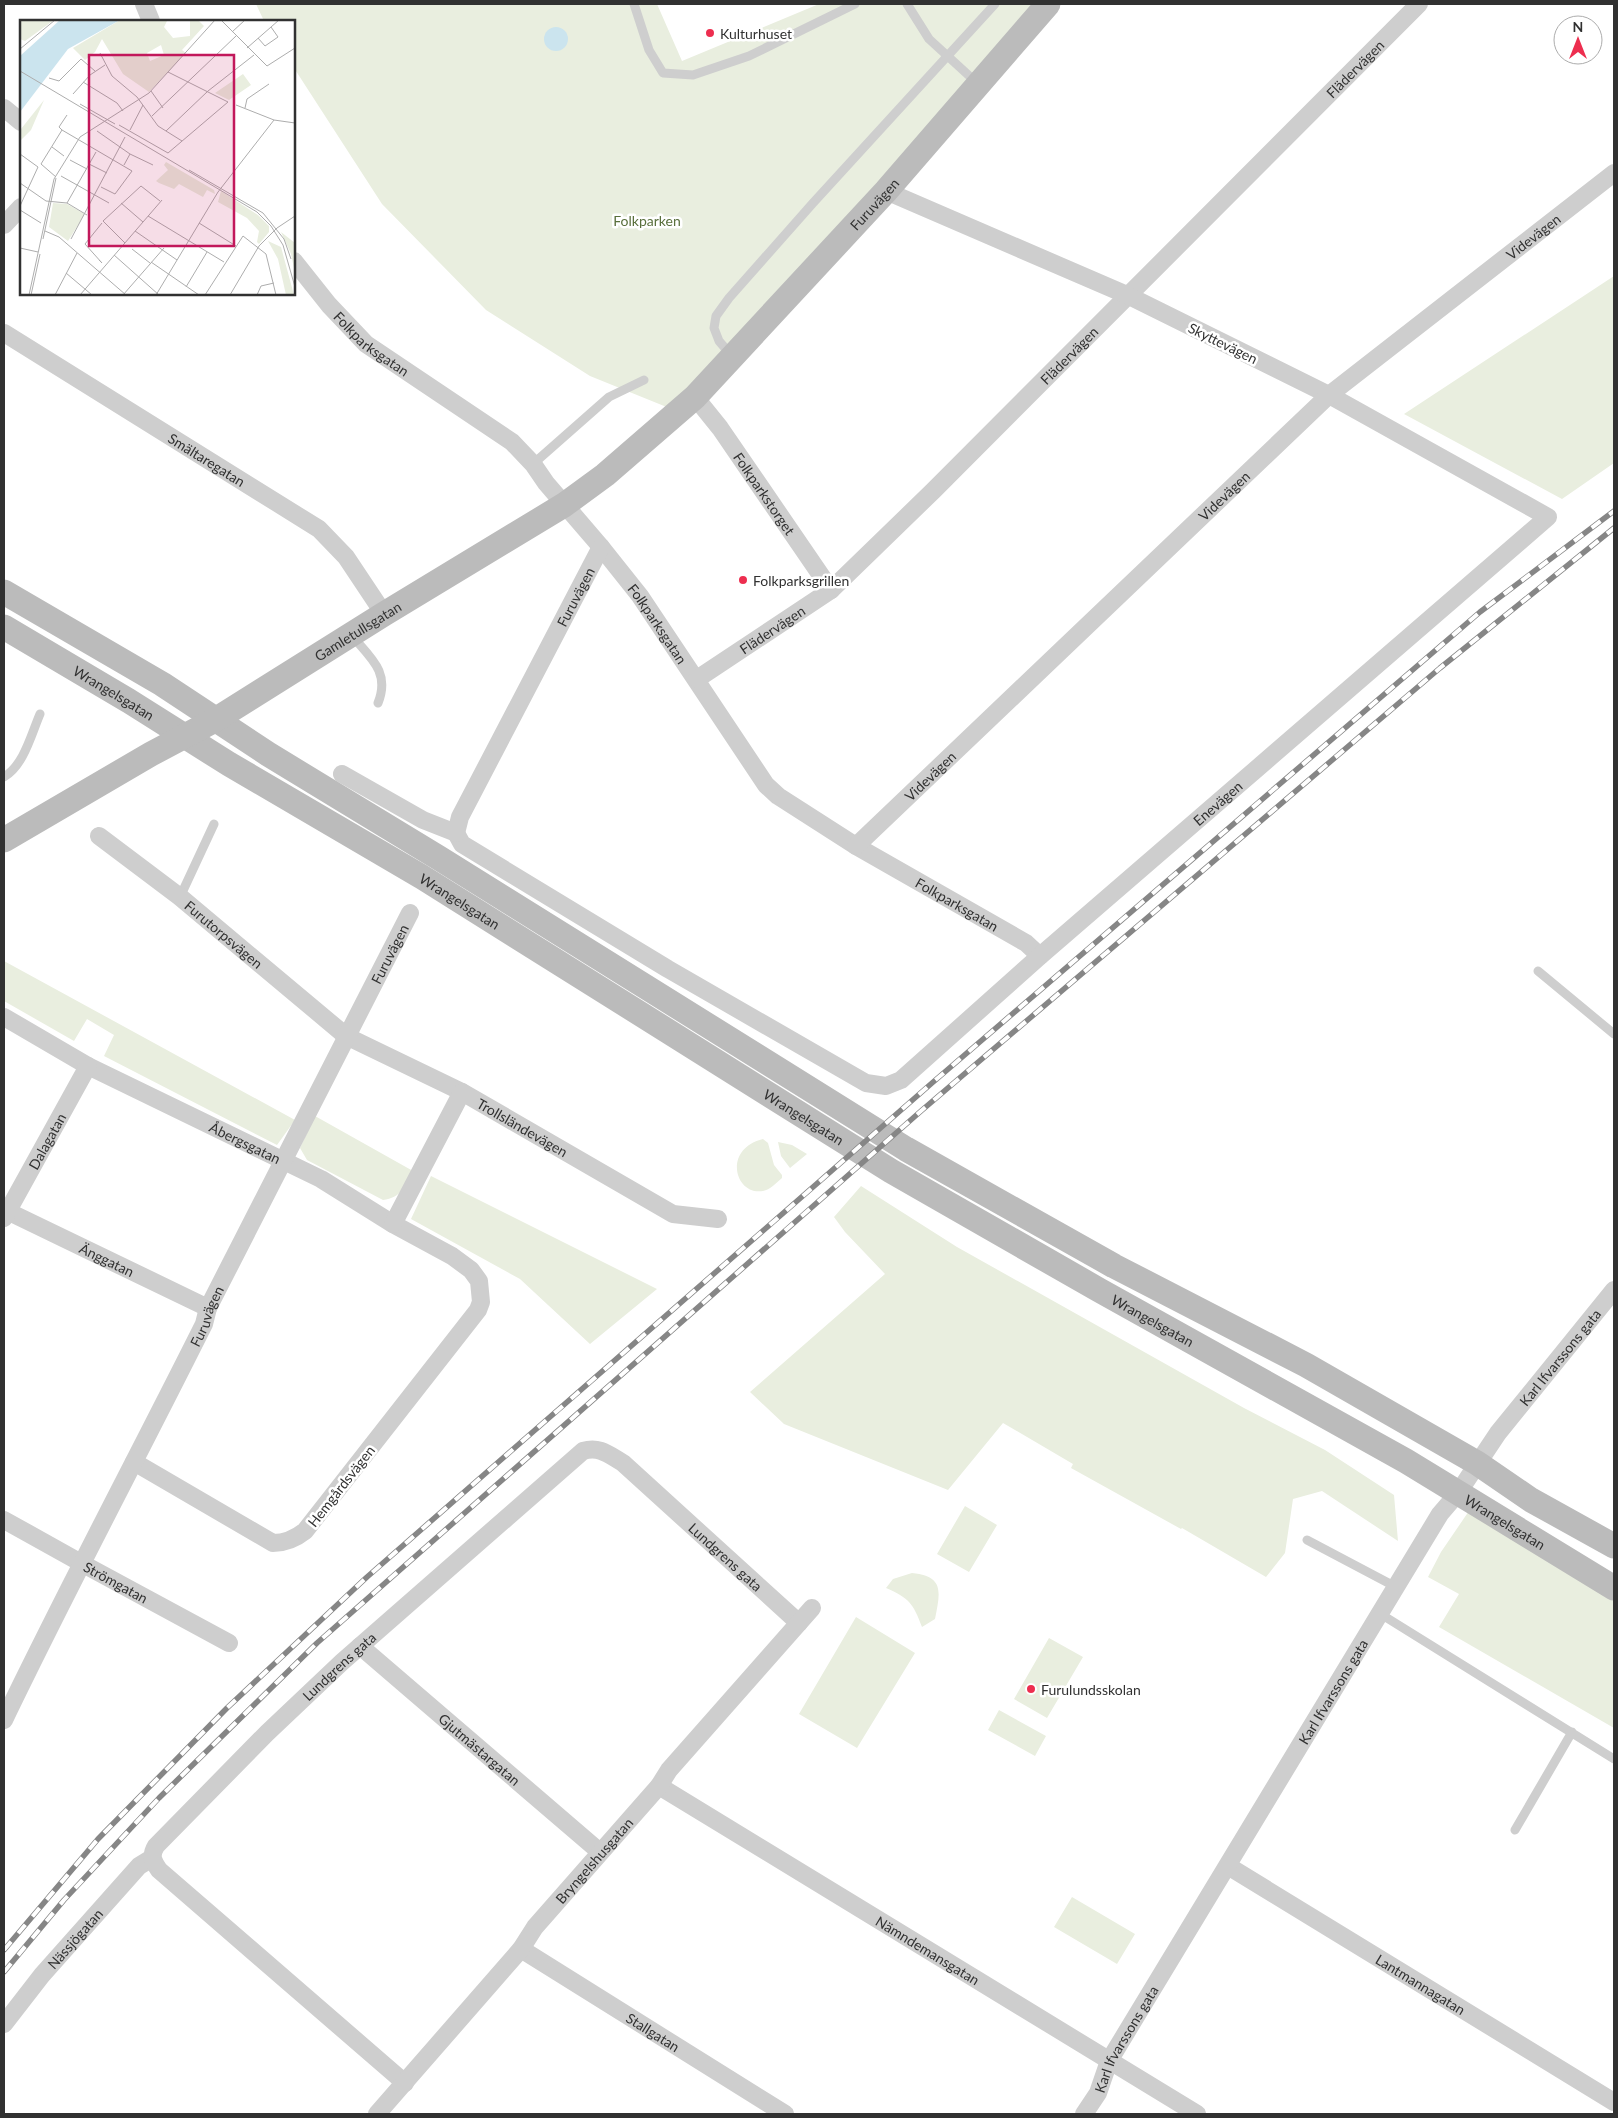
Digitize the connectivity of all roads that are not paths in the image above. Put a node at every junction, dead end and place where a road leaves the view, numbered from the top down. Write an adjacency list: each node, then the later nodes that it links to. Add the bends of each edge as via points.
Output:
1 (144, 4): 8 (street)
2 (634, 4): 3 (lane, via 649,50 663,73 693,75 749,56)
3 (855, 4)
4 (907, 4): 9 (lane, via 929,39)
5 (995, 4): 9 (lane)
6 (1048, 4): 10 (main road, Furuvägen)
7 (1419, 4): 18 (street, Flädervägen)
8 (151, 20)
9 (948, 57): 10 (lane); 20 (lane, via 813,203 716,316 714,328 719,341)
10 (978, 83): 14 (main road, Furuvägen)
11 (4, 108): 12 (street)
12 (20, 121)
13 (1614, 173): 22 (street, Videvägen)
14 (886, 191): 18 (street, Skyttevägen); 20 (main road, Furuvägen)
15 (20, 208): 16 (street)
16 (4, 225)
17 (295, 262): 24 (street, Folkparksgatan, via 366,344 512,442)
18 (1127, 296): 22 (street, Skyttevägen); 28 (street, Flädervägen)
19 (4, 332): 30 (street, Smältaregatan, via 319,529 346,557)
20 (733, 357): 23 (main road, Furuvägen)
21 (644, 380): 24 (lane, via 609,397)
22 (1329, 395): 26 (street, Skyttevägen); 44 (street, Videvägen)
23 (695, 398): 25 (main road, Gamletullsgatan, via 605,475); 28 (street, Folkparkstorget, via 720,428)
24 (533, 464): 25 (street, Folkparksgatan)
25 (564, 505): 27 (street, Folkparksgatan); 30 (main road, Gamletullsgatan)
26 (1548, 517): 47 (street, Enevägen)
27 (601, 547): 33 (street, Folkparksgatan, via 640,596); 41 (street, Furuvägen, via 460,817)
28 (831, 590): 33 (street, Flädervägen)
29 (4, 592): 36 (main road, Wrangelsgatan, via 162,684)
30 (384, 614): 32 (main road, Gamletullsgatan)
31 (4, 627): 37 (main road, Wrangelsgatan)
32 (351, 634): 34 (lane, via 382,678 383,690); 36 (main road, Gamletullsgatan)
33 (697, 679): 44 (street, Folkparksgatan, via 766,785)
34 (378, 703)
35 (40, 714): 39 (lane, via 21,759)
36 (215, 720): 37 (main road, Gamletullsgatan); 62 (main road, Wrangelsgatan, via 906,1149 1114,1266 1306,1365)
37 (184, 736): 43 (main road, Gamletullsgatan); 63 (main road, Wrangelsgatan, via 422,877 891,1171)
38 (342, 774): 41 (street, via 423,820)
39 (4, 777)
40 (214, 824): 45 (lane)
41 (456, 833): 47 (street, Enevägen, via 462,844 668,969 866,1082 886,1086 901,1080)
42 (99, 836): 45 (street, Furutorpsvägen)
43 (4, 840)
44 (856, 846): 47 (street, Folkparksgatan, via 1026,943)
45 (180, 897): 51 (street, Furutorpsvägen)
46 (410, 913): 51 (street, Furuvägen)
47 (1040, 956)
48 (1538, 971): 50 (lane)
49 (4, 1017): 52 (street, Åbergsgatan)
50 (1614, 1034)
51 (346, 1036): 53 (street, Furutorpsvägen); 54 (street, Furuvägen)
52 (88, 1066): 54 (street, Åbergsgatan); 55 (street, Dalagatan)
53 (462, 1092): 56 (street, Trollsländevägen, via 673,1214); 57 (street, Trollsländevägen)
54 (284, 1162): 57 (street, Åbergsgatan, via 321,1180); 60 (street, Furuvägen)
55 (6, 1214): 60 (street, Änggatan)
56 (718, 1219)
57 (393, 1224): 58 (street, Åbergsgatan, via 452,1256 471,1270)
58 (479, 1282): 61 (street, Hemgårdsvägen, via 481,1302 478,1310 306,1531 297,1538 273,1543)
59 (1614, 1290): 62 (street, Karl Ifvarssons gata)
60 (208, 1308): 61 (street, Furuvägen, via 204,1324)
61 (134, 1462): 67 (street, Furuvägen)
62 (1477, 1463): 63 (street, Karl Ifvarssons gata); 66 (main road, Wrangelsgatan, via 1531,1500)
63 (1458, 1493): 68 (street, Karl Ifvarssons gata, via 1440,1514); 69 (main road, Wrangelsgatan)
64 (4, 1520): 67 (street, Strömgatan)
65 (1307, 1540): 68 (lane)
66 (1614, 1546)
67 (82, 1564): 73 (street, Strömgatan); 75 (street, Furuvägen)
68 (1396, 1587): 71 (street, Karl Ifvarssons gata)
69 (1614, 1588)
70 (812, 1608): 72 (street, Bryngelshusgatan)
71 (1379, 1613): 76 (lane); 82 (street, Karl Ifvarssons gata)
72 (799, 1623): 74 (street, Lundgrens gata, via 623,1463 605,1451 589,1449 578,1455); 78 (street, Bryngelshusgatan, via 669,1770)
73 (229, 1642)
74 (360, 1646): 80 (street, Gjutmästargatan); 81 (street, Lundgrens gata, via 267,1733 156,1846)
75 (4, 1720)
76 (1572, 1732): 77 (lane); 79 (lane)
77 (1614, 1758)
78 (659, 1786): 80 (street, Bryngelshusgatan); 85 (street, Nämndemansgatan)
79 (1515, 1830)
80 (600, 1852): 83 (street, Bryngelshusgatan, via 535,1927)
81 (152, 1858): 84 (street, Nässjögatan, via 139,1866 42,1975); 86 (street, via 159,1870)
82 (1228, 1866): 85 (street, Karl Ifvarssons gata); 87 (street, Lantmannagatan)
83 (521, 1948): 86 (street, Bryngelshusgatan); 89 (street, Stallgatan)
84 (4, 2024)
85 (1109, 2061): 90 (street, Karl Ifvarssons gata, via 1098,2093); 91 (street, Nämndemansgatan)
86 (405, 2084): 88 (street, Bryngelshusgatan)
87 (1614, 2102)
88 (377, 2114)
89 (785, 2114)
90 (1084, 2114)
91 (1197, 2114)

